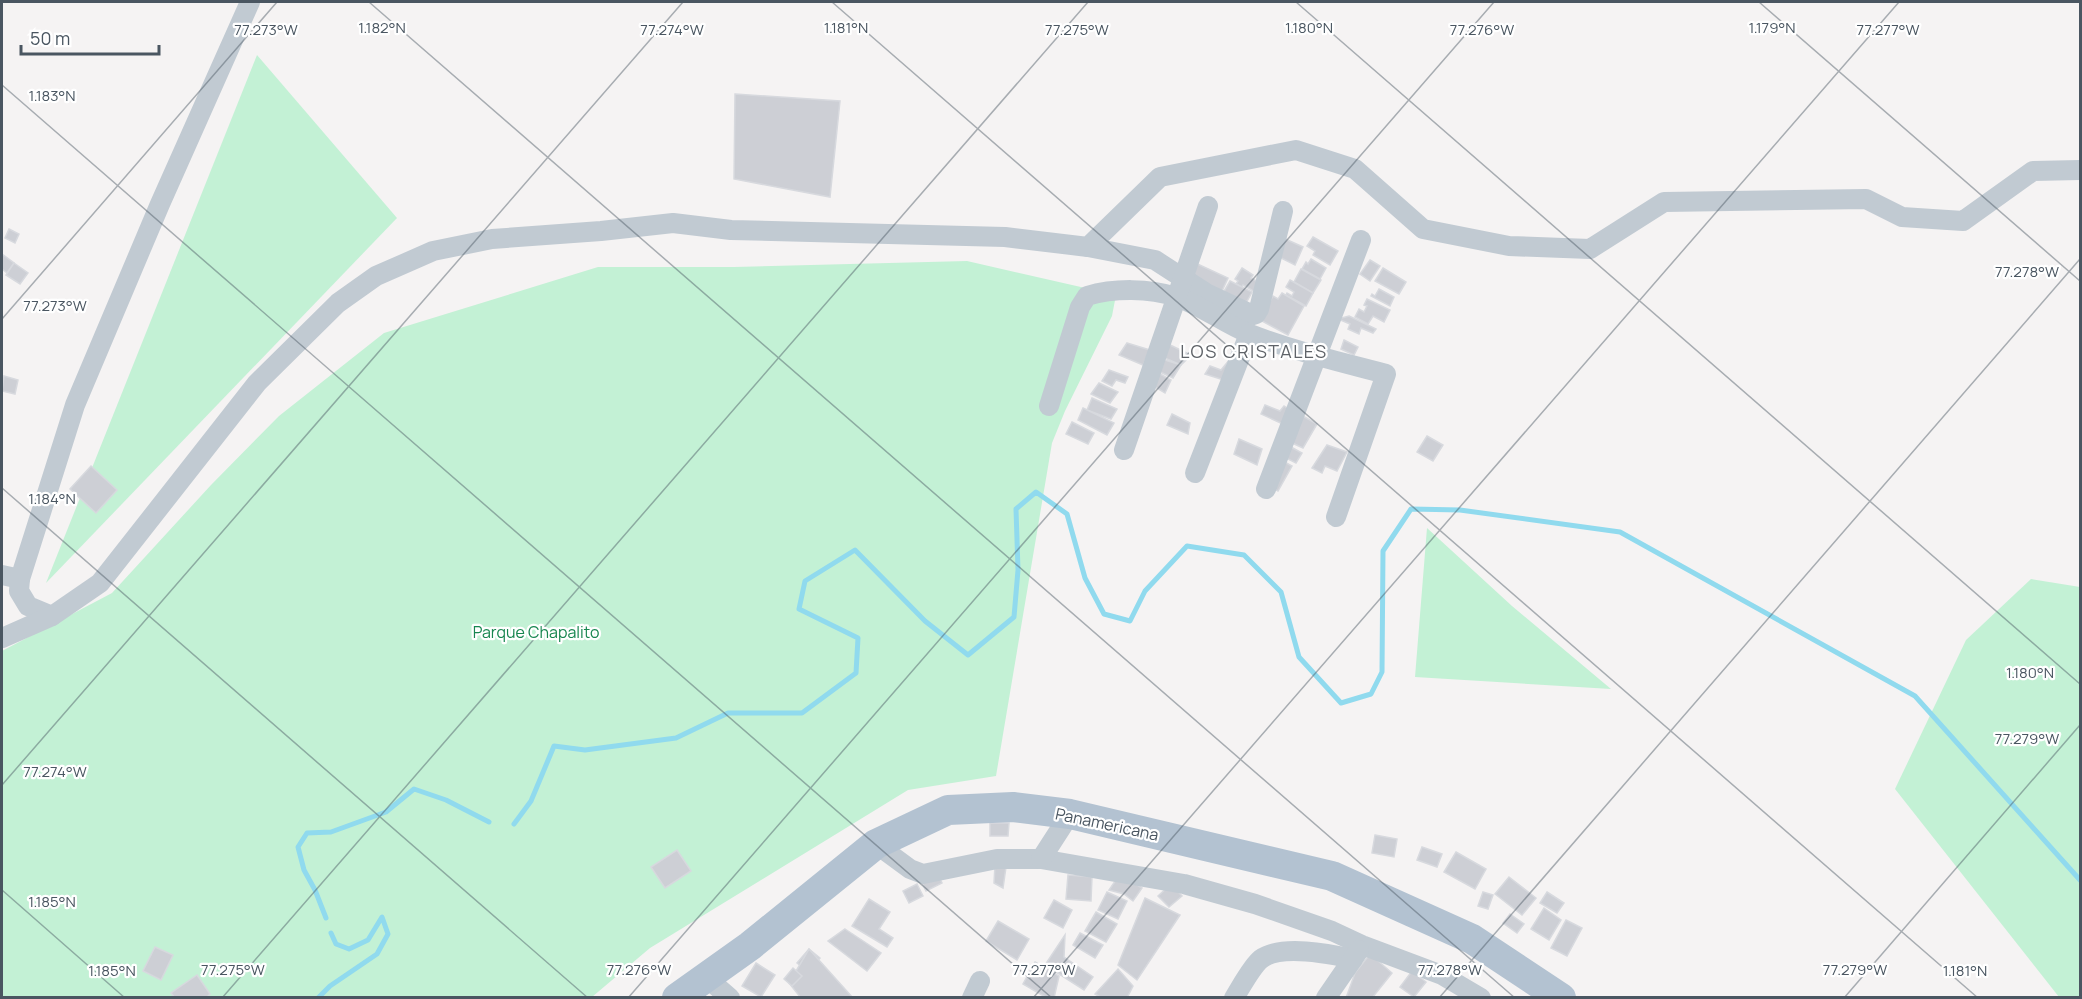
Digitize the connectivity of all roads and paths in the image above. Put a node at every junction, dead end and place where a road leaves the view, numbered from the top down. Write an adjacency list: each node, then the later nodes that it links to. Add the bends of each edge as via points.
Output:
1 (250, 2): 16 (street, via 75,405)
2 (2080, 170): 6 (street, via 2032,171 1963,221 1902,217 1866,200 1664,202 1590,249 1509,246 1423,229 1355,169 1296,150 1160,177)
3 (1208, 206): 7 (street)
4 (1283, 211): 7 (street, via 1256,314 1206,293)
5 (1361, 240): 10 (street)
6 (1088, 247): 7 (street, via 1155,260); 17 (street, via 1005,237 731,230 673,223 492,239 433,251 376,276 338,303 257,382 100,583)
7 (1184, 278): 8 (street)
8 (1176, 297): 9 (street); 11 (street, via 1139,290 1087,296 1080,307); 12 (street)
9 (1249, 334): 10 (street); 13 (street)
10 (1318, 356): 14 (street); 15 (street, via 1386,374)
11 (1049, 406)
12 (1124, 450)
13 (1195, 473)
14 (1266, 489)
15 (1336, 517)
16 (11, 577): 17 (street, via 28,606)
17 (52, 616): 18 (street)
18 (2, 638)
19 (1070, 814): 20 (main road, Panamericana, via 1013,807 948,810); 21 (street); 29 (main road, Panamericana, via 1332,876 1472,939)
20 (876, 844): 21 (street, via 923,874 997,859); 23 (main road, Panamericana)
21 (1041, 859): 22 (street, via 1184,884 1255,904 1332,931)
22 (1358, 952): 26 (street, via 1286,952 1267,956 1259,960); 27 (street); 28 (street, via 1442,975)
23 (707, 978): 24 (main road, Panamericana); 25 (street)
24 (677, 998)
25 (730, 998)
26 (1234, 998)
27 (1326, 998)
28 (1481, 998)
29 (1561, 998)

